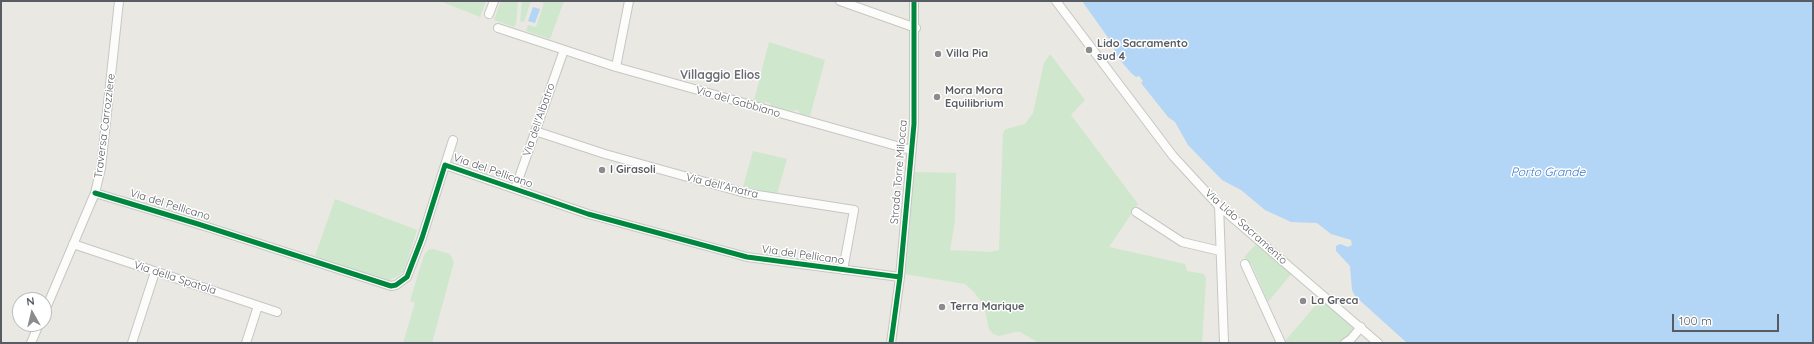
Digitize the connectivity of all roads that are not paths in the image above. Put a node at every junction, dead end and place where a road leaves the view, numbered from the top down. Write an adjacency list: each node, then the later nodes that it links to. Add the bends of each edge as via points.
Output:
1 (119, 1): 17 (street, Traversa Carrozziere, via 101,168)
2 (494, 1): 7 (street)
3 (628, 1): 11 (street)
4 (840, 1): 9 (street)
5 (914, 1): 9 (street, Strada Torre Milocca)
6 (1056, 1): 18 (street, Via Lido Sacramento, via 1173,156)
7 (489, 14)
8 (498, 28): 10 (street, Via del Gabbiano)
9 (916, 28): 14 (street, Strada Torre Milocca)
10 (564, 50): 11 (street, Via del Gabbiano); 12 (street, Via dell'Albatro)
11 (616, 67): 14 (street, Via del Gabbiano)
12 (535, 131): 16 (street, Via dell'Albatro); 23 (street, Via dell'Anatra, via 605,154 745,193 854,210)
13 (453, 140): 15 (street)
14 (911, 150): 25 (street, Strada Torre Milocca)
15 (445, 165): 16 (street, Via del Pellicano); 17 (street, Via del Pellicano, via 407,277 390,286)
16 (515, 189): 23 (street, Via del Pellicano, via 588,214 747,257)
17 (95, 193): 20 (street, Traversa Carrozziere)
18 (1219, 206): 21 (street); 29 (street, Via Lido Sacramento)
19 (1136, 212): 21 (street, via 1182,242)
20 (73, 244): 24 (street, Via della Spatola); 26 (street, Traversa Carrozziere)
21 (1220, 251): 31 (street)
22 (1245, 264): 36 (street)
23 (843, 270): 25 (street, Via del Pellicano)
24 (155, 272): 27 (street, Via della Spatola); 33 (street)
25 (900, 276): 35 (street, Strada Torre Milocca)
26 (52, 293)
27 (258, 306): 28 (street, Via della Spatola); 34 (street)
28 (277, 312)
29 (1362, 327): 37 (street); 38 (street, Via Lido Sacramento)
30 (36, 332): 32 (street)
31 (1224, 342)
32 (31, 343)
33 (132, 343)
34 (246, 343)
35 (891, 343)
36 (1281, 343)
37 (1345, 343)
38 (1378, 343)

